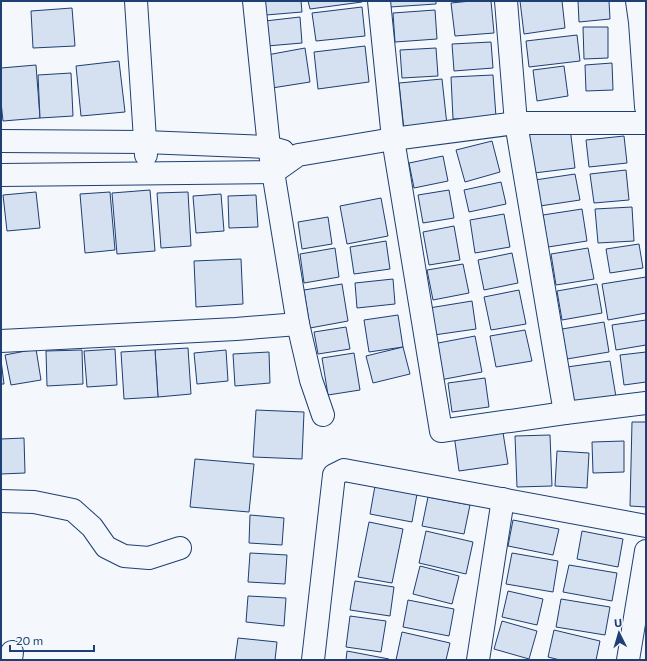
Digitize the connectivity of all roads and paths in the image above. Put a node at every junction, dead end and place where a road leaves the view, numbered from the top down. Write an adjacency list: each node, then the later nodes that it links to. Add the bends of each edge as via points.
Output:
1 (136, 1): 11 (street)
2 (254, 1): 12 (street)
3 (379, 1): 9 (street)
4 (506, 1): 7 (street)
5 (641, 15): 6 (street)
6 (646, 107)
7 (516, 123): 8 (street); 9 (street); 20 (street)
8 (646, 123)
9 (393, 139): 13 (street); 20 (street, via 441,431)
10 (1, 141): 11 (street)
11 (145, 142): 12 (street); 15 (street)
12 (270, 147): 13 (street); 14 (street)
13 (298, 155): 14 (street)
14 (274, 172): 15 (street); 17 (street)
15 (148, 173): 16 (street)
16 (1, 175)
17 (298, 324): 18 (street); 21 (street)
18 (1, 341)
19 (646, 403): 20 (street)
20 (565, 413)
21 (322, 415)
22 (503, 499): 24 (street); 27 (street, via 344,470 334,475); 28 (street)
23 (1, 501): 25 (street, via 34,502 73,510 92,527 106,547 124,556 149,558)
24 (646, 526)
25 (180, 548)
26 (646, 551): 29 (street)
27 (313, 660)
28 (478, 660)
29 (628, 660)

